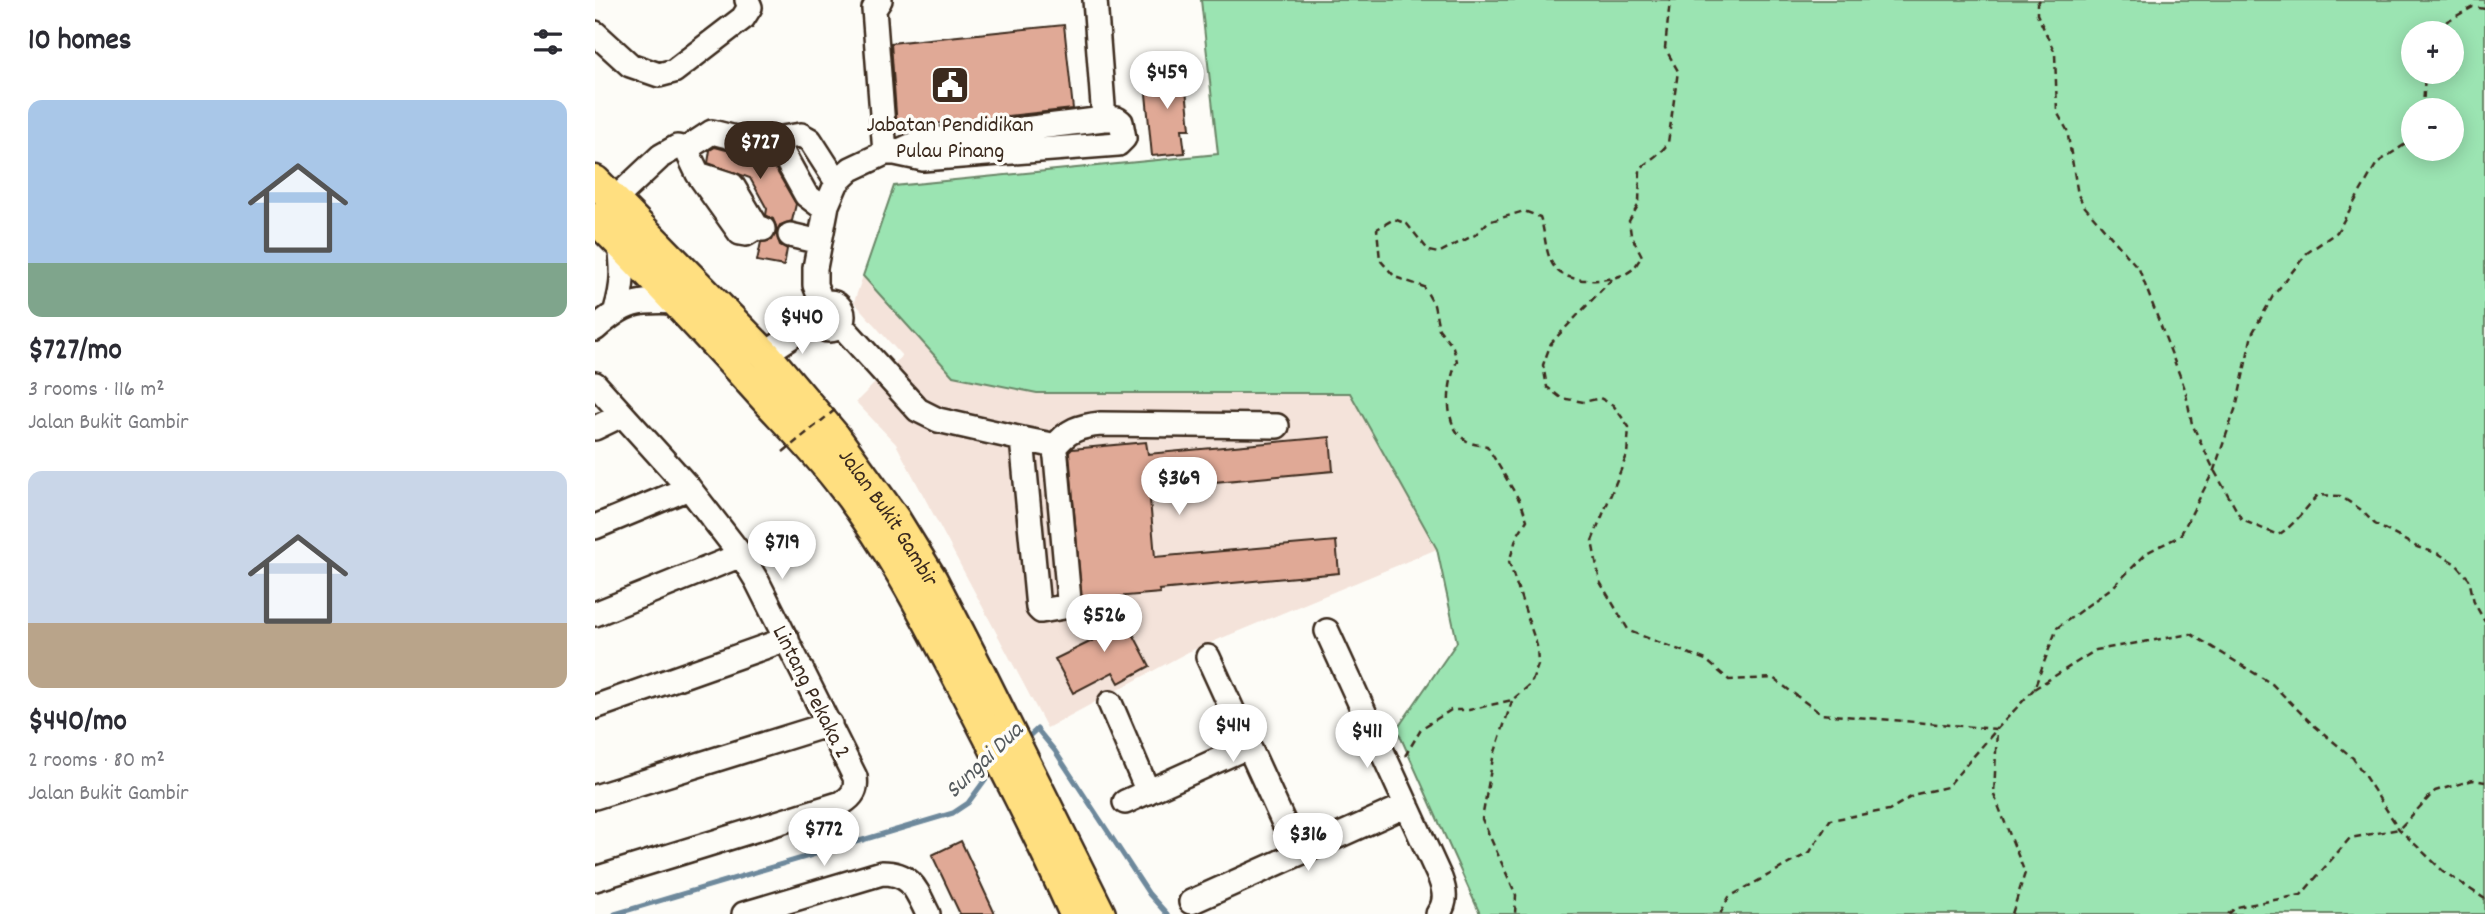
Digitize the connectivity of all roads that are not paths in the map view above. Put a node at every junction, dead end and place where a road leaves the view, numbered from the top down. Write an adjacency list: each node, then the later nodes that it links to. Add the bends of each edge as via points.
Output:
1 (747, 0): 4 (street, via 750,7 743,18 674,71 659,75 630,65)
2 (880, 0): 7 (street, via 874,9)
3 (1095, 0): 7 (street, via 1104,120 919,142)
4 (595, 33)
5 (775, 139): 6 (street, via 752,142 712,132); 8 (street, via 801,135 810,140); 10 (street, via 806,195)
6 (686, 149): 9 (street, via 677,147 661,156); 11 (street, via 740,233)
7 (890, 153): 8 (street, via 851,169)
8 (837, 182): 10 (street)
9 (601, 200): 14 (main road, Jalan Bukit Gambir); 19 (main road, Jalan Bukit Gambir)
10 (826, 209): 13 (street)
11 (760, 228)
12 (790, 235): 13 (street)
13 (820, 242): 17 (street, via 814,277)
14 (620, 243): 15 (main road, Jalan Bukit Gambir); 16 (street, via 624,274)
15 (678, 302): 16 (street, via 648,300); 36 (main road, Jalan Bukit Gambir, via 843,485)
16 (616, 310): 18 (street)
17 (819, 312): 19 (street); 24 (street, via 834,302 839,306 843,312 840,324 918,410 938,420)
18 (595, 328)
19 (765, 354): 36 (main road, Jalan Bukit Gambir, via 835,437 932,580)
20 (595, 384): 21 (street, Lintang Pekaka 2)
21 (622, 415): 23 (street); 26 (street, Lintang Pekaka 2)
22 (1277, 426): 25 (street, via 1085,425 1063,435)
23 (595, 428)
24 (1022, 439): 25 (street); 25 (street, via 1041,611 1064,607 1069,600)
25 (1054, 448)
26 (689, 488): 27 (street); 28 (street, Lintang Pekaka 2)
27 (595, 527)
28 (741, 555): 29 (street); 31 (street, Lintang Pekaka 2)
29 (595, 614)
30 (1327, 631): 42 (street)
31 (787, 639): 34 (street); 35 (street, Lintang Pekaka 2)
32 (1208, 657): 37 (street)
33 (1110, 704): 39 (street)
34 (595, 706)
35 (830, 724): 40 (street); 44 (street, Lintang Pekaka 2, via 855,777 854,792 842,803)
36 (998, 732): 38 (main road, Jalan Bukit Gambir)
37 (1249, 746): 39 (street); 43 (street)
38 (1021, 777): 48 (main road, Jalan Bukit Gambir); 49 (main road, Jalan Bukit Gambir)
39 (1148, 792): 41 (street)
40 (595, 797)
41 (1125, 802)
42 (1407, 805): 43 (street); 50 (street, via 1444,891 1444,905)
43 (1298, 854): 45 (street)
44 (595, 879)
45 (1191, 902)
46 (744, 914): 47 (street, via 882,873 893,873 913,884)
47 (927, 914)
48 (1075, 914)
49 (1100, 914)
50 (1438, 914)

